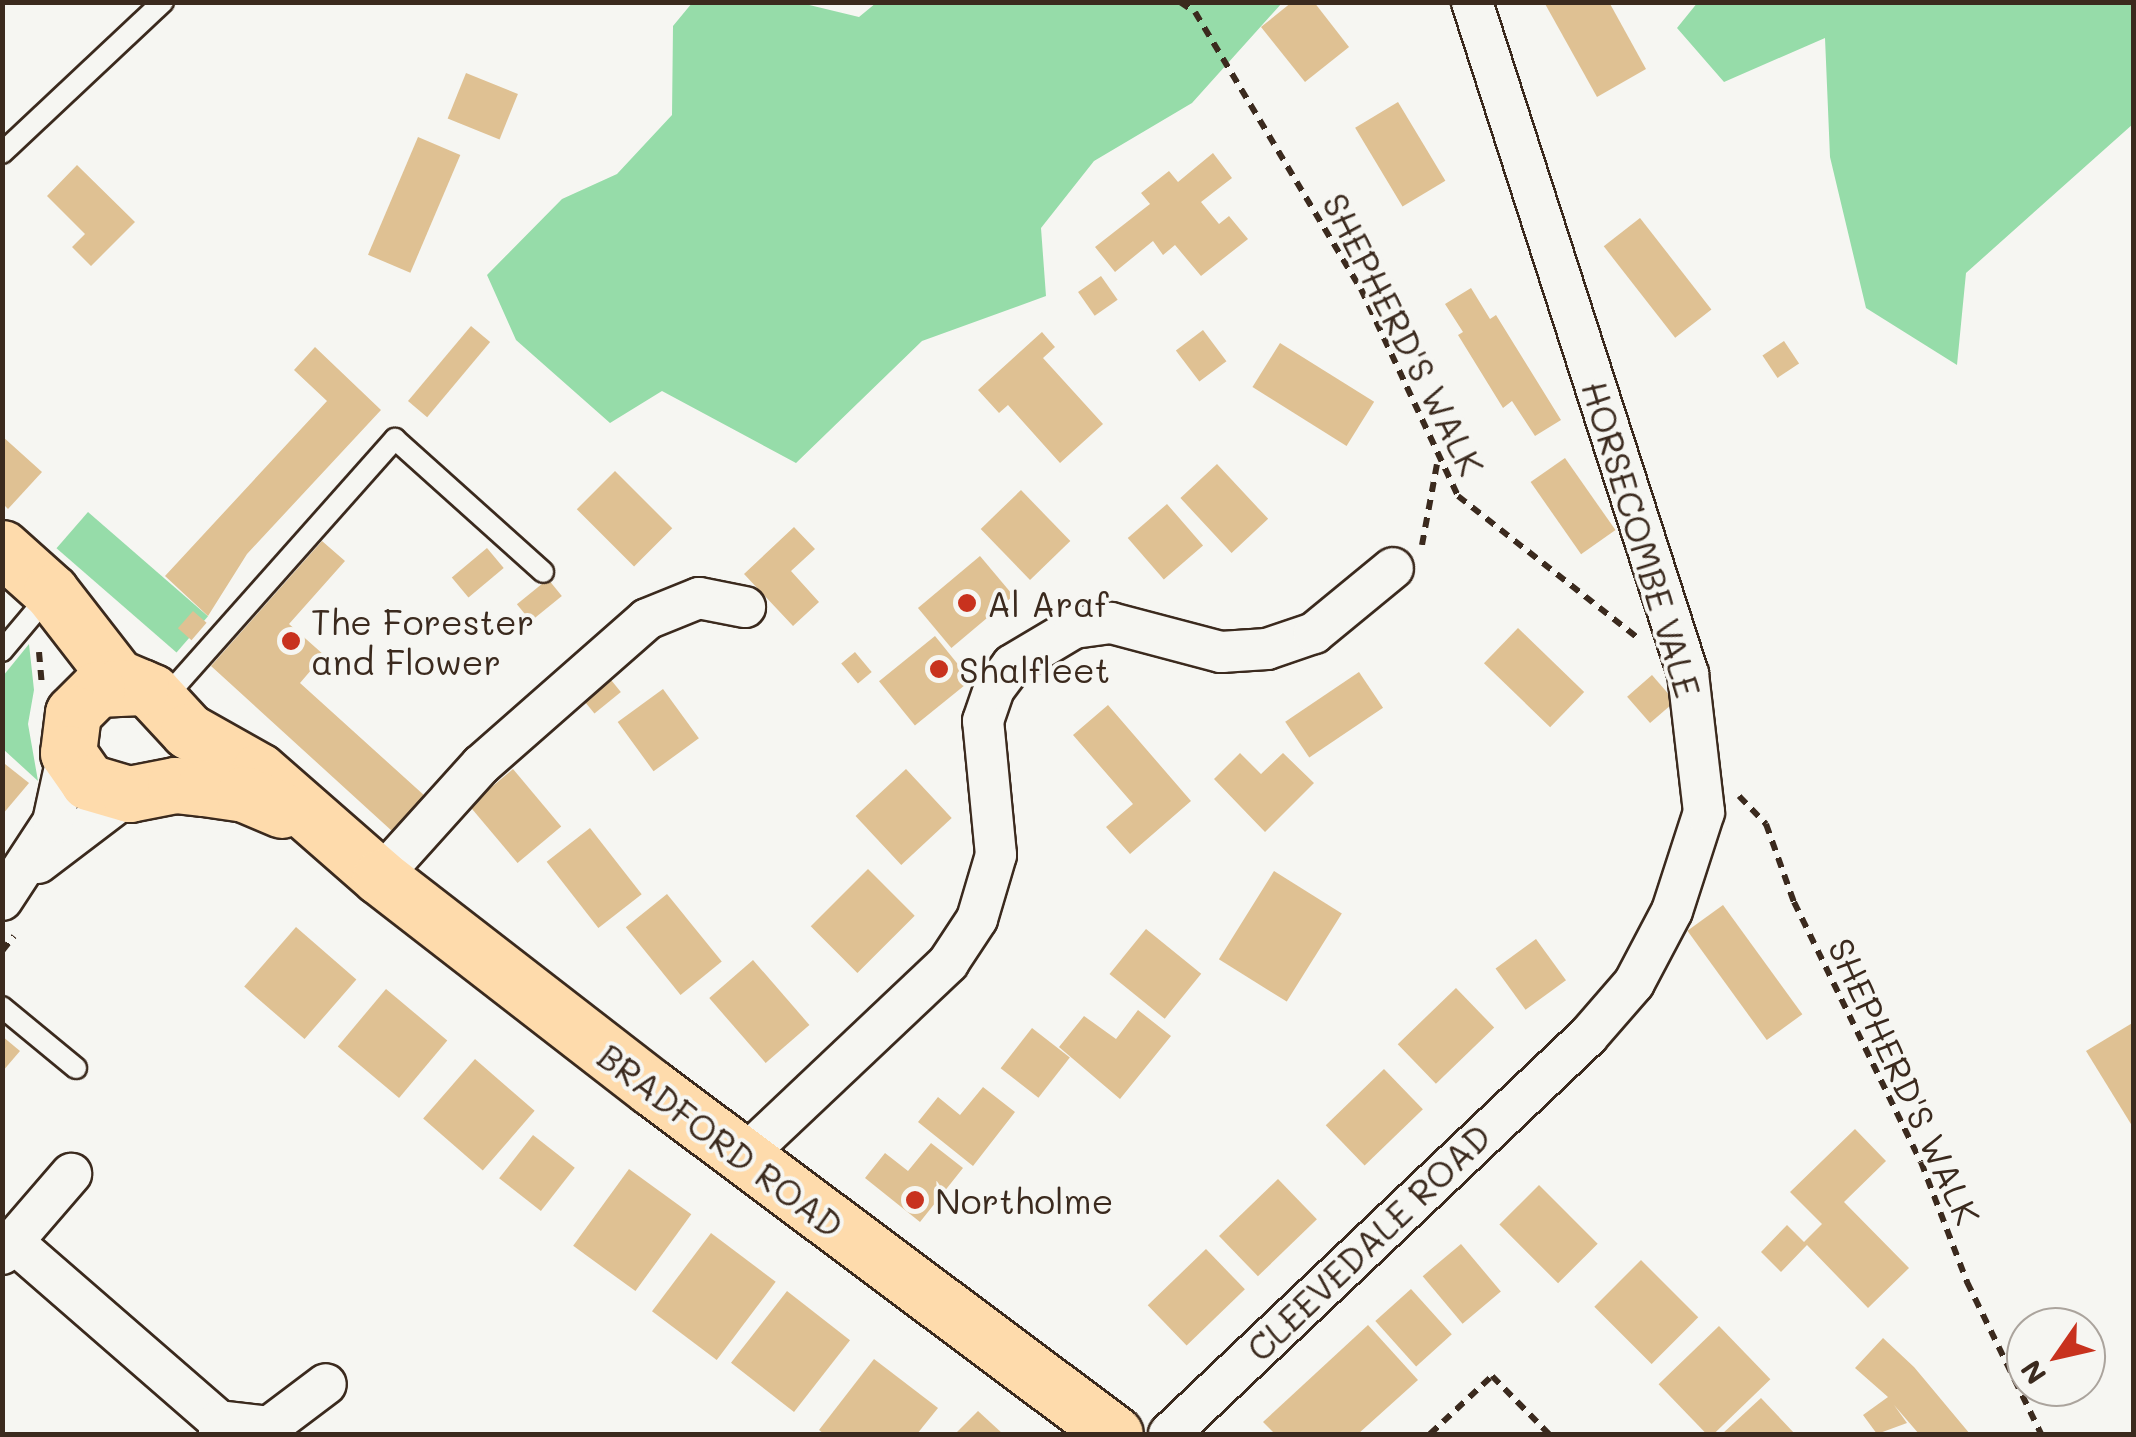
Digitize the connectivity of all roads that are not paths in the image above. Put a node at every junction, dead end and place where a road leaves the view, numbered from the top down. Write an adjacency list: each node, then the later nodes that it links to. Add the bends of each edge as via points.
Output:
1 (164, 2): 3 (lane)
2 (1472, 2): 17 (street, HORSECOMBE VALE, via 1688,674 1702,768 1700,830 1672,911 1634,983)
3 (2, 153)
4 (7, 552): 7 (main road, BRADFORD ROAD)
5 (1393, 568): 19 (street, via 1314,633 1266,648 1221,652 1111,624 1074,628 1012,665 994,689 983,722 996,854 977,920 948,963)
6 (542, 572): 10 (lane, via 396,439)
7 (48, 597): 9 (lane); 10 (main road, BRADFORD ROAD, via 117,678); 11 (main road, BRADFORD ROAD, via 64,653)
8 (744, 607): 14 (street, via 699,598 647,619 481,765)
9 (2, 651)
10 (158, 699): 11 (main road, via 98,689); 12 (main road, via 176,752); 13 (main road, BRADFORD ROAD, via 208,746 282,790)
11 (71, 733): 12 (main road, BRADFORD ROAD, via 88,782); 15 (street, via 53,822)
12 (139, 791): 13 (main road, BRADFORD ROAD, via 244,794); 15 (street)
13 (332, 838): 14 (main road, BRADFORD ROAD)
14 (380, 877): 19 (main road, BRADFORD ROAD)
15 (11, 889)
16 (2, 1007): 18 (lane)
17 (1568, 1050): 25 (street, CLEEVEDALE ROAD)
18 (76, 1068)
19 (742, 1158): 24 (main road, BRADFORD ROAD)
20 (71, 1174): 21 (street)
21 (8, 1248): 23 (street)
22 (326, 1384): 23 (street, via 269,1427)
23 (219, 1428)
24 (1115, 1434)
25 (1169, 1434)

